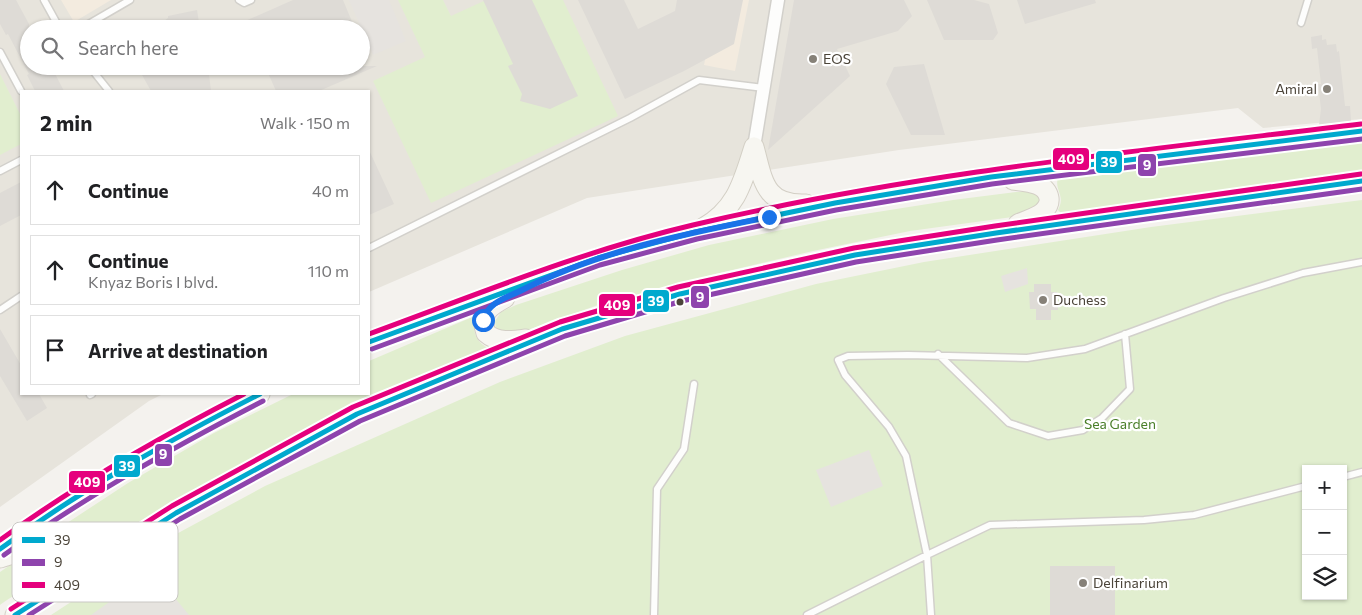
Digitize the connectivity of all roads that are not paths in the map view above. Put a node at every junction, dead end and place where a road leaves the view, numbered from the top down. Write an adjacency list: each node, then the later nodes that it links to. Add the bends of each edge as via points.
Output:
1 (44, 0): 7 (lane)
2 (130, 0): 8 (lane)
3 (239, 0): 4 (lane, via 244,3)
4 (251, 0)
5 (778, 0): 12 (street)
6 (1308, 0): 9 (lane)
7 (55, 20)
8 (96, 20)
9 (1301, 23)
10 (0, 52): 13 (lane)
11 (96, 75): 14 (lane)
12 (764, 88): 16 (street); 24 (lane, via 699,80 630,118)
13 (20, 90)
14 (108, 90)
15 (1362, 131): 19 (main road)
16 (754, 147): 21 (main road, via 765,186 778,199 799,204); 22 (main road, via 730,207 712,223)
17 (20, 161): 18 (lane)
18 (0, 171)
19 (991, 177): 21 (main road); 23 (main road, via 1036,184 1043,187 1049,198 1045,211 1038,216)
20 (1356, 182): 23 (main road)
21 (835, 203): 22 (main road)
22 (695, 232): 26 (main road, via 598,258)
23 (996, 233): 29 (main road, via 855,255 763,274 680,294)
24 (370, 248)
25 (1362, 262): 30 (lane, via 1294,276)
26 (546, 277): 29 (main road, via 494,304 485,314 484,327 489,336 505,341); 31 (main road)
27 (20, 297): 28 (lane)
28 (0, 310)
29 (562, 330): 39 (main road, via 357,414)
30 (1125, 334): 32 (lane, via 1085,349 1027,358); 32 (lane, via 1130,389 1102,418 1083,430 1048,436 1009,423)
31 (370, 342)
32 (938, 354): 42 (lane, via 848,356 838,360 845,375 889,427 906,456)
33 (694, 384): 45 (lane, via 684,449 657,489)
34 (258, 395): 38 (main road, via 124,466)
35 (1362, 472): 36 (lane)
36 (1347, 476)
37 (1302, 487): 42 (lane, via 1194,514 1144,520 990,526)
38 (38, 522)
39 (162, 522)
40 (12, 540): 41 (main road)
41 (0, 549)
42 (927, 554): 46 (lane); 47 (lane)
43 (34, 602): 44 (main road)
44 (20, 611)
45 (654, 615)
46 (806, 615)
47 (931, 615)

